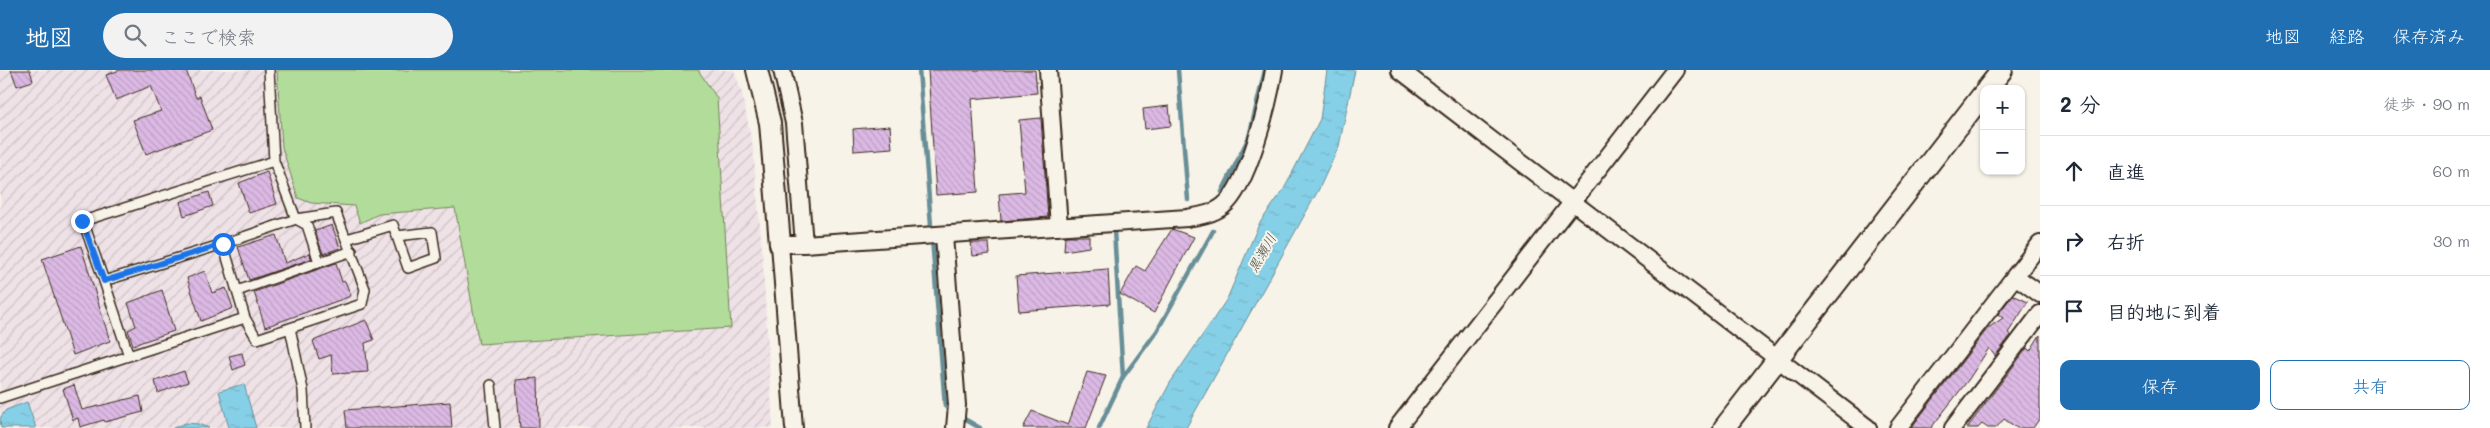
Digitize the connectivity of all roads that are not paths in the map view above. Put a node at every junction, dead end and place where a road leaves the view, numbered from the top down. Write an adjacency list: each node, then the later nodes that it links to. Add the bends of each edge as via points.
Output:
1 (269, 70): 11 (lane)
2 (757, 70): 19 (street, via 770,124)
3 (782, 70): 20 (street, via 794,123)
4 (1048, 70): 14 (street)
5 (1274, 70): 14 (street, via 1268,108 1254,148 1235,192 1224,206 1209,214 1187,218)
6 (1400, 70): 12 (street)
7 (1675, 70): 12 (street)
8 (2002, 70): 9 (street)
9 (1990, 85)
10 (1980, 98): 32 (street)
11 (274, 161): 13 (lane); 25 (lane, via 82,221)
12 (1572, 202): 32 (street); 39 (street)
13 (296, 218): 17 (lane, via 336,213); 18 (lane); 23 (lane, via 307,225)
14 (1059, 227): 16 (street)
15 (397, 236): 15 (lane, via 408,268 436,258 432,232); 17 (lane, via 393,225)
16 (944, 236): 20 (street); 38 (street, via 958,405)
17 (347, 240): 22 (lane)
18 (223, 244): 25 (lane); 26 (lane)
19 (780, 244): 20 (street); 37 (street)
20 (804, 244)
21 (2040, 244): 24 (street)
22 (352, 251): 23 (lane); 30 (lane, via 365,289 362,304)
23 (319, 262): 26 (lane)
24 (2015, 276): 27 (street); 42 (street)
25 (104, 281): 31 (lane)
26 (237, 291): 29 (lane)
27 (2040, 294)
28 (2040, 314): 43 (street)
29 (245, 318): 30 (lane, via 257,339); 31 (lane)
30 (290, 328): 35 (lane, via 303,390)
31 (129, 356): 34 (lane)
32 (1778, 360): 40 (street); 41 (street)
33 (491, 385): 36 (lane)
34 (0, 398)
35 (306, 428)
36 (495, 428)
37 (794, 428)
38 (954, 428)
39 (1397, 428)
40 (1724, 428)
41 (1868, 428)
42 (1898, 428)
43 (1953, 428)

